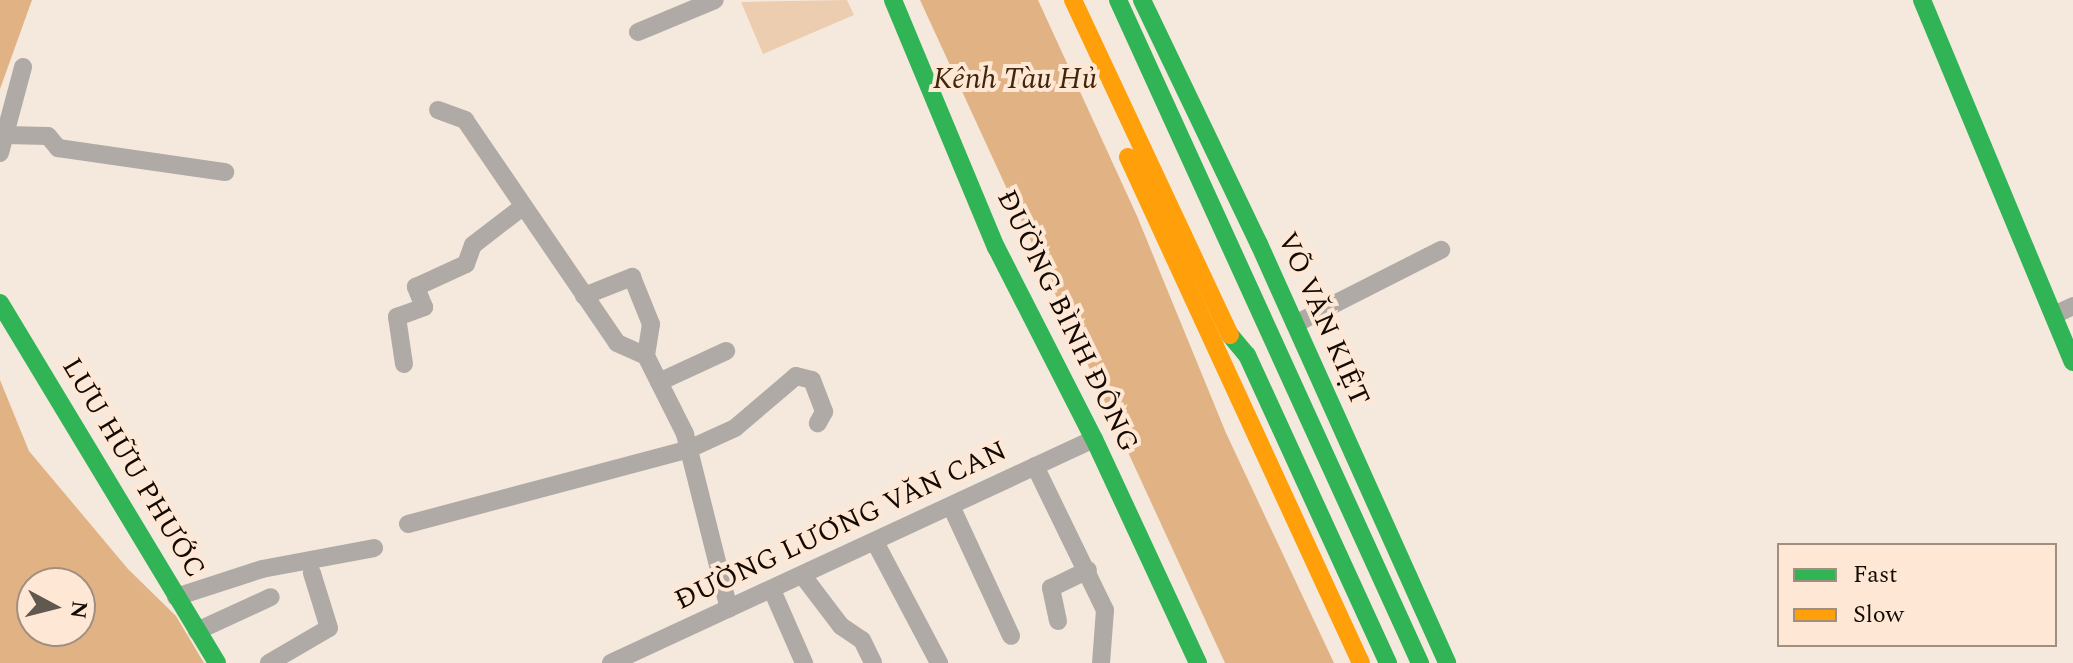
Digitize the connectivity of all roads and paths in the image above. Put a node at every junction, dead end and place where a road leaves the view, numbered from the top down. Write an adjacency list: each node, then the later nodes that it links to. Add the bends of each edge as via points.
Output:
1 (715, 0): 9 (street)
2 (893, 0): 27 (main road, ĐƯỜNG BÌNH ĐÔNG, via 996,247)
3 (1056, 0): 52 (main road)
4 (1073, 0): 20 (main road)
5 (1118, 0): 55 (main road, VÕ VĂN KIỆT)
6 (1142, 0): 19 (main road, VÕ VĂN KIỆT)
7 (1922, 0): 18 (main road)
8 (1939, 0): 18 (main road)
9 (638, 32)
10 (23, 67): 12 (street)
11 (438, 110): 14 (street, via 465,120)
12 (2, 144): 13 (street, via 48,136 58,148)
13 (225, 172)
14 (521, 208): 16 (street); 24 (street, via 473,245 466,264 416,287 424,307 397,317)
15 (1441, 250): 19 (street)
16 (584, 296): 22 (street, via 617,343); 22 (street, via 632,277 651,324)
17 (0, 303): 38 (main road, LƯU HỮU PHƯỚC)
18 (2067, 312): 23 (main road)
19 (1295, 324): 56 (main road, VÕ VĂN KIỆT)
20 (1233, 341): 53 (main road, via 1234,360); 54 (main road, via 1247,355)
21 (726, 351): 25 (street)
22 (646, 356): 25 (street)
23 (2073, 362)
24 (404, 364)
25 (659, 382): 28 (street)
26 (818, 423): 28 (street, via 824,412 812,380 796,376 735,428)
27 (1094, 439): 29 (street, ĐƯỜNG LƯƠNG VĂN CAN); 51 (main road, ĐƯỜNG BÌNH ĐÔNG)
28 (689, 449): 31 (street); 40 (street)
29 (1035, 466): 30 (street, ĐƯỜNG LƯƠNG VĂN CAN); 34 (street)
30 (951, 506): 32 (street, ĐƯỜNG LƯƠNG VĂN CAN); 43 (street)
31 (408, 524)
32 (875, 542): 36 (street, ĐƯỜNG LƯƠNG VĂN CAN); 49 (street)
33 (374, 548): 38 (street, via 262,569)
34 (1088, 570): 41 (street, via 1051,588); 50 (street, via 1105,610)
35 (312, 573): 45 (street, via 329,628)
36 (803, 576): 37 (street, ĐƯỜNG LƯƠNG VĂN CAN); 48 (street, via 841,626 862,640)
37 (772, 590): 40 (street, ĐƯỜNG LƯƠNG VĂN CAN); 47 (street)
38 (176, 597): 42 (main road, LƯU HỮU PHƯỚC)
39 (271, 597): 42 (street)
40 (729, 609): 46 (street, ĐƯỜNG LƯƠNG VĂN CAN)
41 (1058, 621)
42 (197, 631): 44 (main road, LƯU HỮU PHƯỚC)
43 (1011, 636)
44 (217, 663)
45 (269, 663)
46 (611, 663)
47 (804, 663)
48 (873, 663)
49 (939, 663)
50 (1101, 663)
51 (1198, 663)
52 (1361, 663)
53 (1374, 663)
54 (1388, 663)
55 (1420, 663)
56 (1447, 663)

